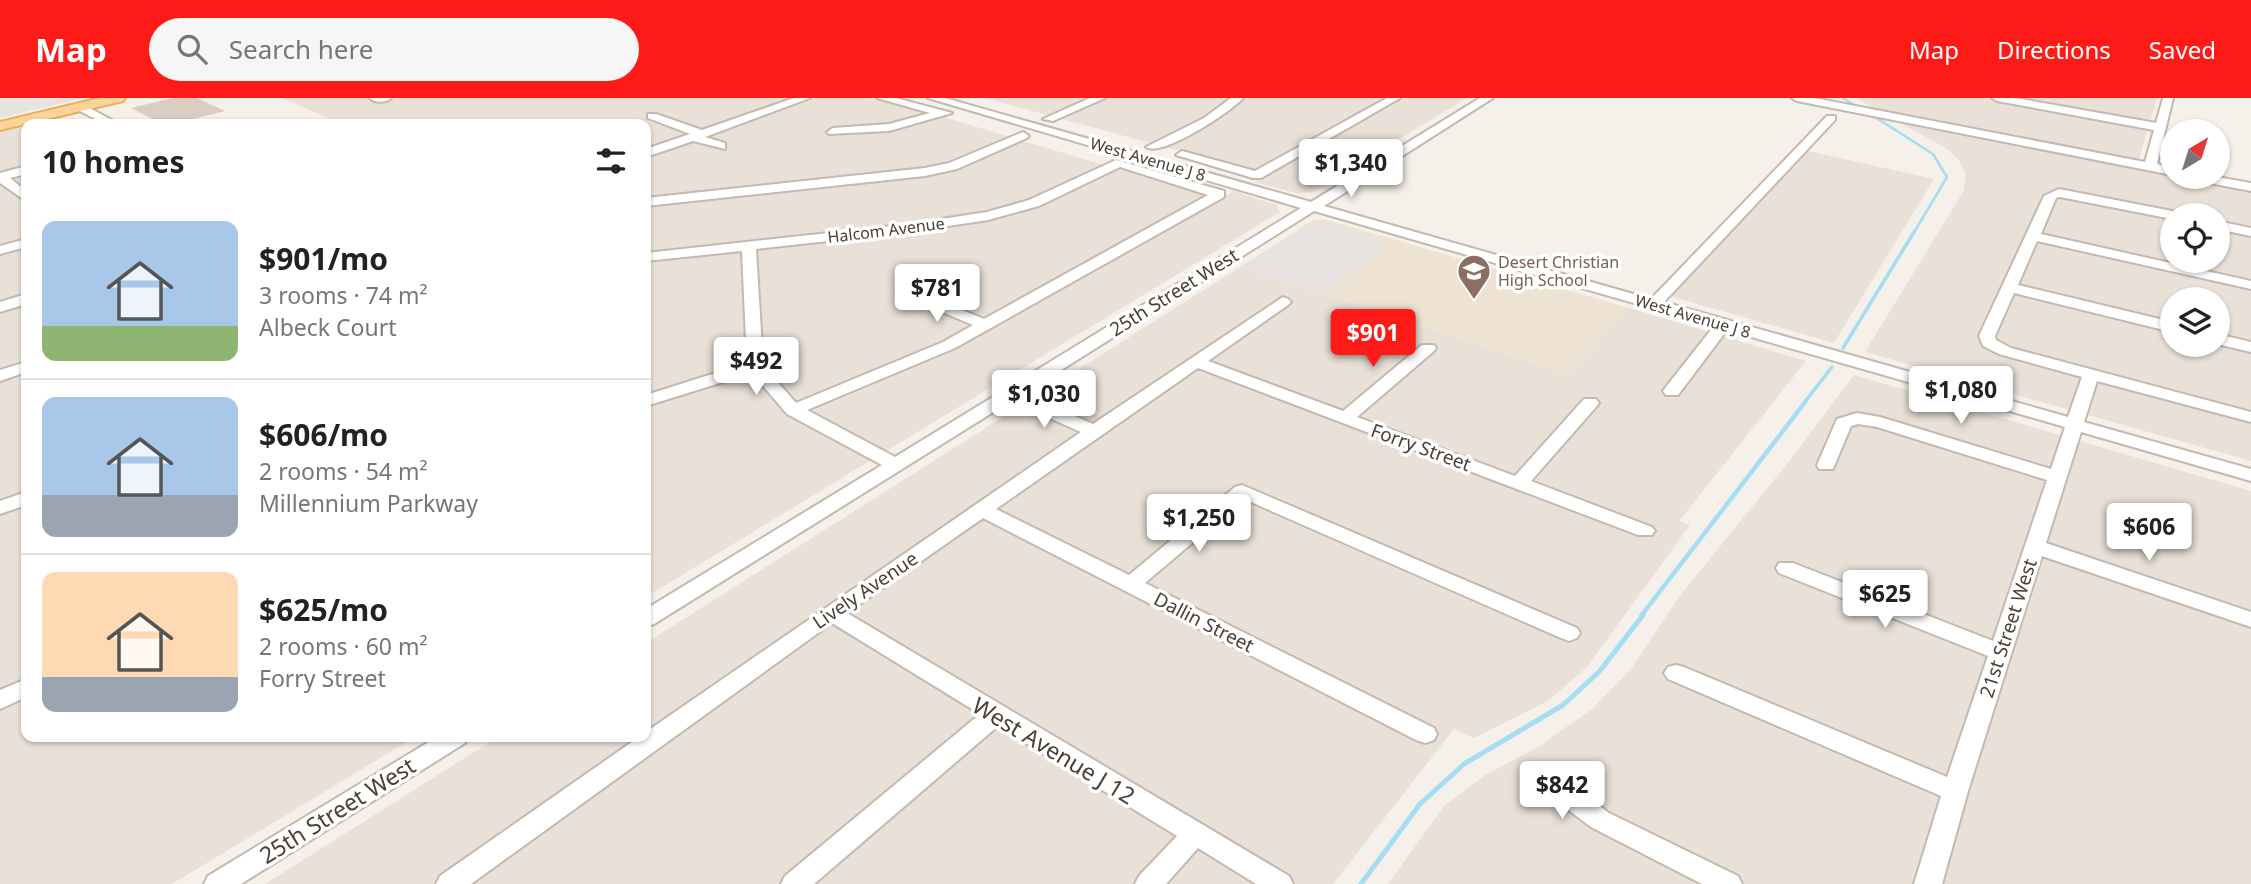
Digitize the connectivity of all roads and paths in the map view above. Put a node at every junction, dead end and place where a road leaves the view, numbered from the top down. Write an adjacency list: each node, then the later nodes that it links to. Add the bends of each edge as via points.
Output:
1 (118, 98): 14 (main road)
2 (804, 98): 27 (street)
3 (882, 98): 15 (street)
4 (933, 98): 41 (street, West Avenue J 8)
5 (972, 98): 20 (street)
6 (1100, 98): 20 (street)
7 (1238, 98): 30 (street, via 1188,132)
8 (1394, 98): 30 (street, via 1257,175)
9 (1488, 98): 41 (street, 25th Street West)
10 (1797, 98): 33 (street)
11 (1997, 98): 13 (street)
12 (2168, 98): 21 (street)
13 (2018, 100): 24 (street)
14 (80, 107): 18 (main road); 19 (street)
15 (942, 112): 25 (street, via 909,125); 28 (street)
16 (652, 116): 27 (street)
17 (1831, 118): 55 (street)
18 (29, 119)
19 (103, 119)
20 (1049, 119): 30 (street)
21 (2164, 119)
22 (21, 121): 23 (main road)
23 (0, 126)
24 (2160, 128)
25 (833, 132)
26 (2160, 134): 33 (street)
27 (697, 135): 29 (street); 31 (street)
28 (1023, 136): 32 (street); 40 (street, via 953,166 925,172)
29 (722, 146)
30 (1152, 147)
31 (651, 151)
32 (1116, 163): 47 (street, Halcom Avenue, via 1034,203 988,216); 57 (street, via 1219,194)
33 (2150, 167): 34 (street)
34 (2160, 169)
35 (21, 171): 36 (street)
36 (0, 177): 39 (street)
37 (2230, 183): 38 (street)
38 (2251, 187)
39 (21, 193)
40 (651, 201)
41 (1312, 206): 55 (street, West Avenue J 8); 69 (street, 25th Street West)
42 (2160, 213): 45 (street, via 2059,192 2051,196)
43 (2230, 228): 44 (street)
44 (2251, 232)
45 (2033, 236): 50 (street); 51 (street)
46 (21, 244): 48 (street)
47 (749, 245): 49 (street, Halcom Avenue); 64 (street)
48 (0, 250)
49 (651, 256)
50 (2251, 285)
51 (2009, 287): 58 (street); 66 (street, via 1987,336 1989,343)
52 (904, 291): 57 (street)
53 (21, 301): 56 (street)
54 (1283, 302): 63 (street, Lively Avenue)
55 (1654, 304): 59 (street, West Avenue J 8)
56 (0, 307)
57 (983, 324): 72 (street, via 938,350)
58 (2160, 324)
59 (1723, 325): 68 (street); 75 (street, West Avenue J 8)
60 (2230, 342): 61 (street)
61 (2251, 347)
62 (1428, 348): 74 (street)
63 (1196, 362): 74 (street, Forry Street); 76 (street, Lively Avenue)
64 (755, 366): 70 (street); 72 (street)
65 (21, 369): 67 (street)
66 (2091, 374): 73 (street); 75 (street, 21st Street West)
67 (0, 376)
68 (1672, 391)
69 (1009, 394): 76 (street); 77 (street, 25th Street West)
70 (651, 399)
71 (1590, 403): 81 (street)
72 (793, 410): 77 (street)
73 (2251, 417)
74 (1344, 419): 81 (street, Forry Street)
75 (2074, 424): 79 (street, West Avenue J 8); 80 (street, 21st Street West)
76 (1095, 432): 84 (street, Lively Avenue)
77 (896, 465): 90 (street, 25th Street West)
78 (1826, 465): 80 (street, via 1843,423 1857,418)
79 (2251, 475)
80 (2056, 476): 86 (street, 21st Street West)
81 (1518, 483): 85 (street, Forry Street)
82 (21, 500): 83 (street)
83 (0, 508)
84 (983, 510): 88 (street, Dallin Street); 89 (street, Lively Avenue)
85 (1645, 531)
86 (2034, 546): 91 (street); 93 (street, 21st Street West)
87 (1786, 568): 93 (street)
88 (1130, 585): 92 (street, via 1242,491); 98 (street, Dallin Street)
89 (831, 613): 97 (street, West Avenue J 12); 99 (street, Lively Avenue)
90 (651, 616)
91 (2251, 620)
92 (1569, 633)
93 (2001, 653): 103 (street, 21st Street West)
94 (1676, 673): 103 (street)
95 (21, 690): 96 (street)
96 (0, 700)
97 (996, 714): 104 (street, West Avenue J 12); 107 (street)
98 (1425, 734)
99 (651, 741)
100 (448, 742): 105 (street, 25th Street West)
101 (650, 742): 106 (street, Lively Avenue)
102 (1552, 784): 110 (street, via 1600,820)
103 (1955, 791): 111 (street, 21st Street West)
104 (1195, 835): 108 (street); 109 (street, West Avenue J 12)
105 (218, 884)
106 (450, 884)
107 (794, 884)
108 (1149, 884)
109 (1279, 884)
110 (1728, 884)
111 (1928, 884)

